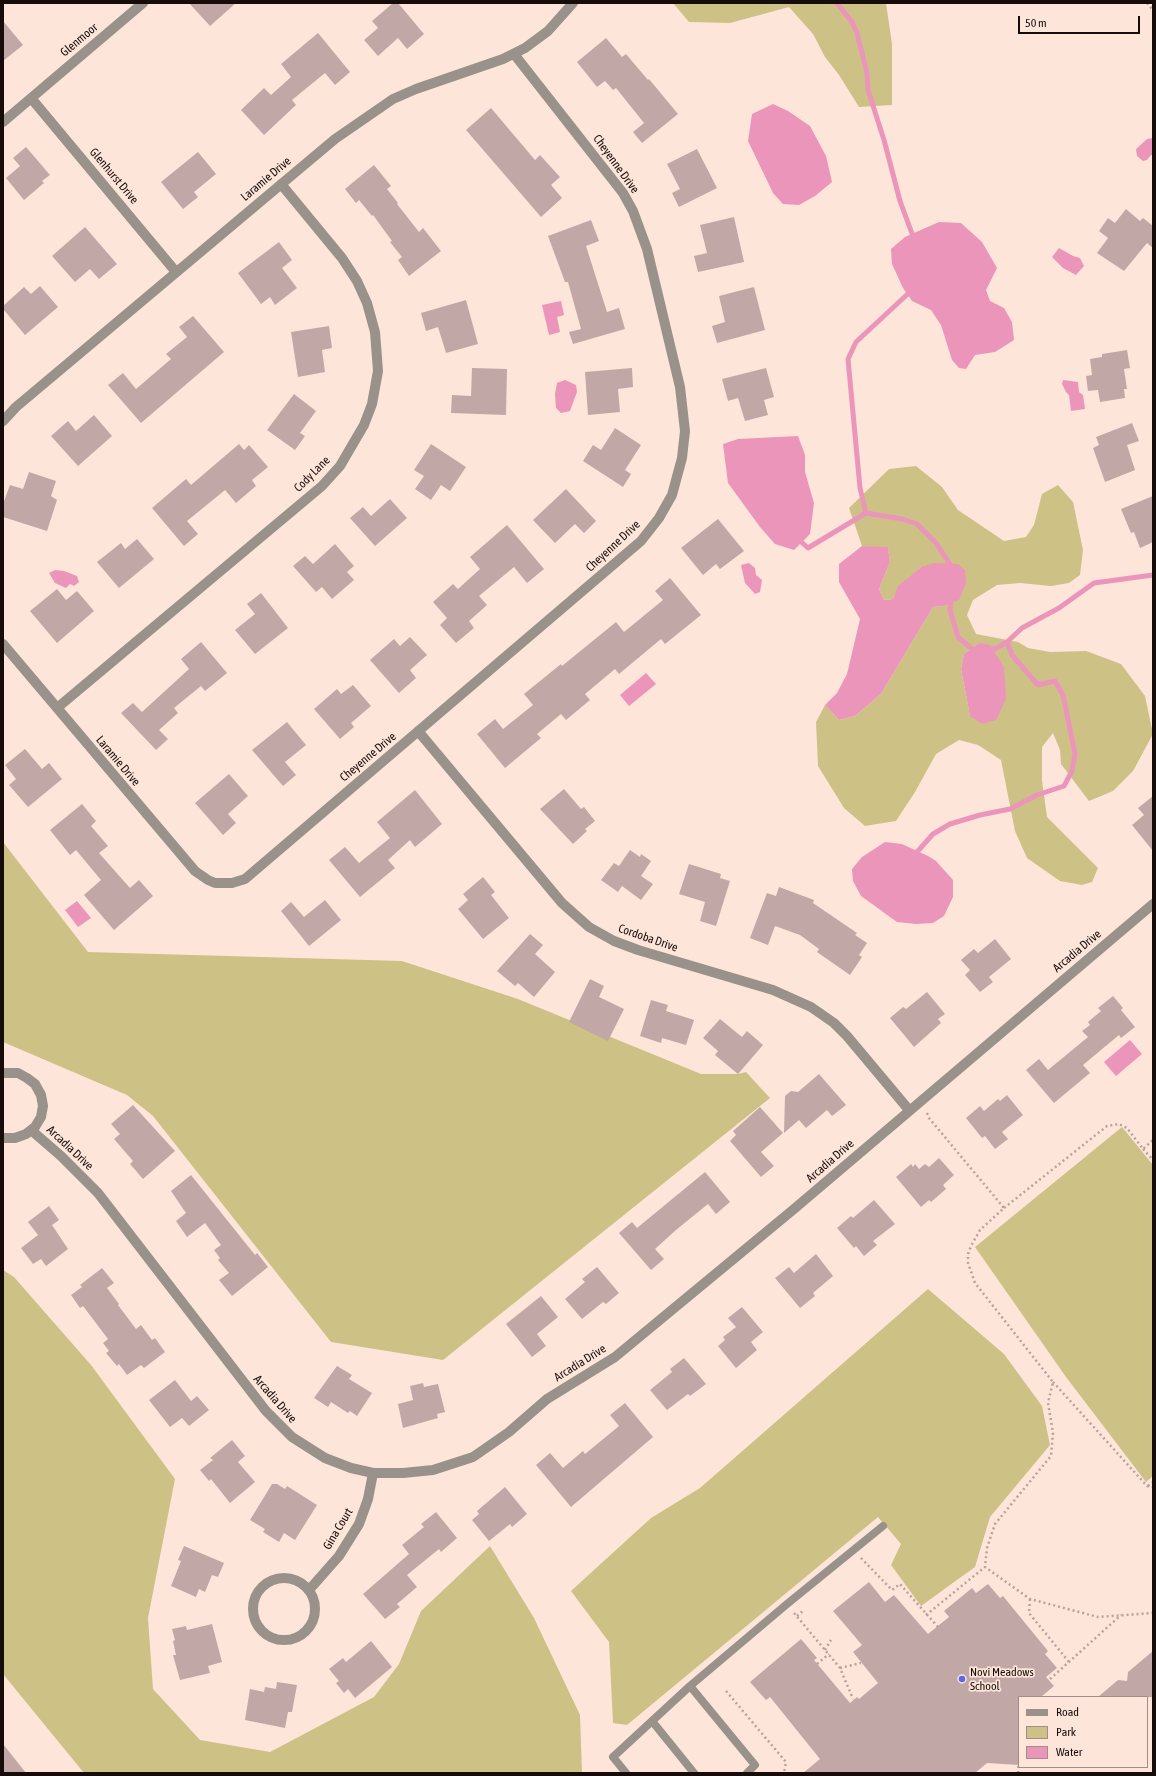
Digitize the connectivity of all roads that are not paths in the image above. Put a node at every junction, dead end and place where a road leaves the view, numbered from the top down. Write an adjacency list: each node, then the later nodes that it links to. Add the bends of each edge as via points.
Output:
1 (143, 3): 4 (street, Glenmoor)
2 (573, 3): 3 (street, Laramie Drive, via 548,31)
3 (514, 54): 6 (street, Laramie Drive, via 393,99 335,139); 11 (street, Cheyenne Drive, via 622,192 641,230 680,387 684,409 683,451 672,495 659,518 641,541)
4 (32, 98): 5 (street, Glenmoor); 7 (street, Glenhurst Drive)
5 (3, 122)
6 (280, 184): 7 (street, Laramie Drive); 10 (street, Cody Lane, via 342,258 367,303 375,332 378,371 372,404 364,425 340,466 322,486)
7 (176, 272): 8 (street, Laramie Drive, via 16,407)
8 (3, 421)
9 (3, 644): 10 (street, Laramie Drive)
10 (57, 708): 12 (street, Laramie Drive, via 195,872 208,880)
11 (418, 731): 12 (street, Cheyenne Drive, via 245,879); 15 (street, Cordoba Drive, via 562,903 589,927 614,941 638,950 773,990 811,1006 847,1036)
12 (222, 884)
13 (1153, 904): 15 (street, Arcadia Drive)
14 (3, 1073): 16 (street, via 18,1073 27,1078 35,1084 41,1095 41,1117)
15 (909, 1110): 18 (street, Arcadia Drive, via 794,1209 614,1357 547,1400 492,1445 473,1457 433,1470)
16 (31, 1130): 17 (street, via 15,1138); 18 (street, Arcadia Drive, via 98,1194 251,1393 282,1428 302,1445 325,1458)
17 (3, 1138)
18 (373, 1473): 20 (street, Gina Court, via 368,1499 359,1524 339,1556)
19 (883, 1526): 21 (lane)
20 (309, 1590): 20 (street, via 302,1583 283,1577 264,1584 254,1601 253,1611 260,1629 278,1640 299,1637 308,1630 316,1610)
21 (690, 1686): 22 (lane); 25 (lane, via 756,1765)
22 (652, 1721): 23 (lane, via 612,1757); 24 (lane)
23 (626, 1773)
24 (694, 1773)
25 (747, 1773)

